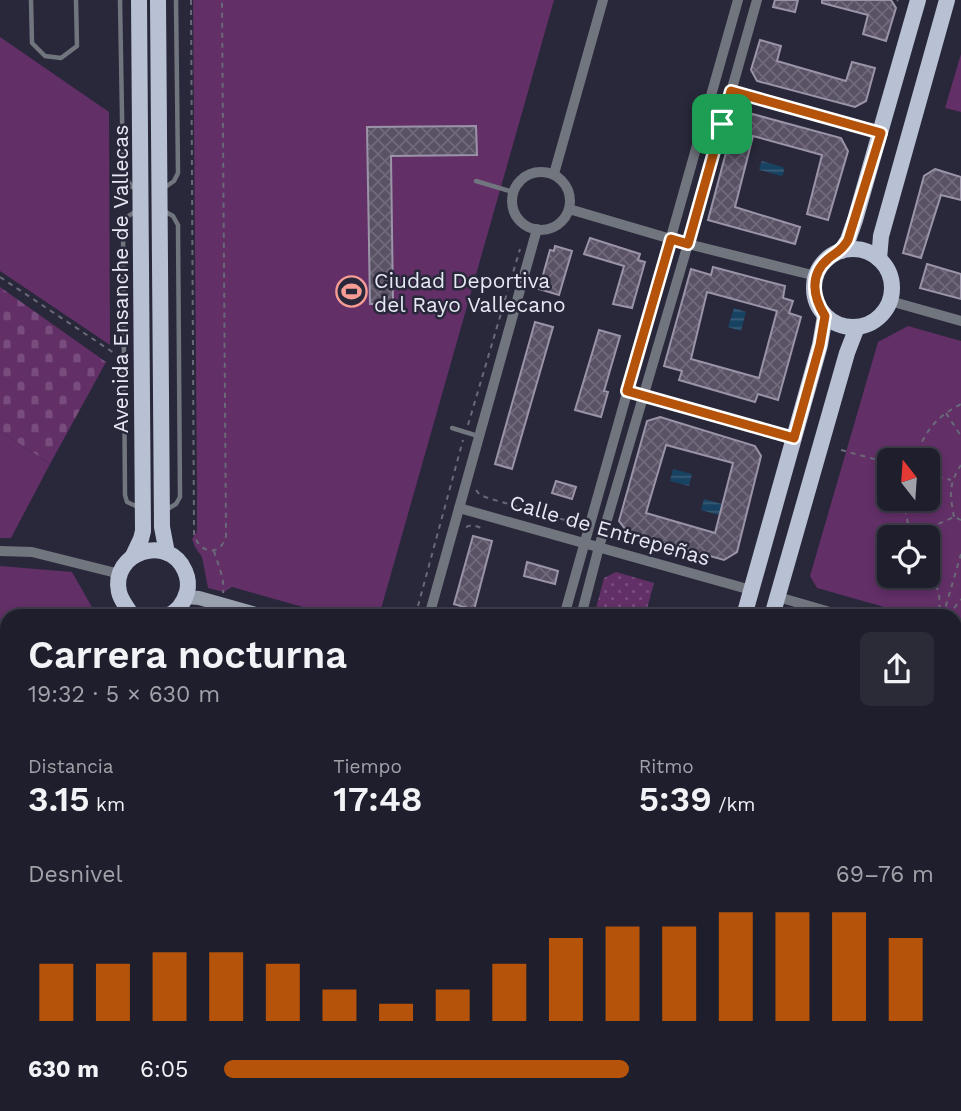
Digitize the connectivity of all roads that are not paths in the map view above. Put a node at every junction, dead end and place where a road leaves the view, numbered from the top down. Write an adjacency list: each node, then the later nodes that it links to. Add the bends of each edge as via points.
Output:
1 (31, 0): 2 (lane, via 32,43 45,56 61,58 77,46)
2 (76, 0)
3 (120, 0): 17 (lane, via 123,173)
4 (139, 0): 17 (main road, Avenida Ensanche de Vallecas)
5 (158, 0): 16 (main road, Avenida Ensanche de Vallecas)
6 (176, 0): 16 (lane, via 178,173)
7 (603, 0): 14 (street)
8 (738, 0): 21 (street)
9 (757, 0): 12 (street)
10 (918, 0): 13 (main road)
11 (947, 0): 24 (main road, via 881,236)
12 (731, 91): 13 (street); 22 (street)
13 (881, 133): 23 (main road)
14 (554, 174): 18 (street, via 530,174); 19 (street, via 566,185)
15 (476, 181): 18 (lane)
16 (160, 190): 39 (main road, Avenida Ensanche de Vallecas)
17 (140, 191): 40 (main road, Avenida Ensanche de Vallecas, via 143,535)
18 (513, 192): 20 (street, via 518,218)
19 (569, 209): 20 (street, via 559,224); 21 (street)
20 (537, 229): 33 (street)
21 (671, 239): 22 (street); 30 (street)
22 (688, 244): 25 (street); 31 (street)
23 (841, 251): 24 (main road, via 854,249); 25 (main road, via 830,257)
24 (879, 259): 26 (main road, via 891,278)
25 (816, 276): 27 (main road, via 817,304)
26 (890, 301): 28 (street); 29 (main road, via 883,314)
27 (825, 316): 29 (main road, via 845,327); 34 (main road)
28 (961, 321)
29 (857, 327): 44 (main road)
30 (627, 391): 31 (street); 36 (street)
31 (644, 396): 34 (street); 37 (street)
32 (452, 428): 33 (lane)
33 (479, 437): 35 (street)
34 (794, 438): 42 (main road)
35 (460, 508): 36 (street, Calle de Entrepeñas); 48 (street)
36 (584, 543): 37 (street, Calle de Entrepeñas); 49 (street)
37 (599, 547): 42 (street, Calle de Entrepeñas); 50 (street)
38 (0, 551): 41 (street, via 32,552)
39 (167, 553): 40 (main road, via 144,551); 43 (main road, via 183,566)
40 (133, 556): 41 (main road, Avenida Ensanche de Vallecas)
41 (120, 574): 45 (main road, via 119,592)
42 (751, 590): 51 (main road)
43 (186, 597): 46 (main road); 47 (main road)
44 (778, 597): 52 (main road); 53 (street)
45 (130, 609)
46 (178, 609)
47 (238, 609)
48 (431, 609)
49 (566, 609)
50 (583, 609)
51 (746, 609)
52 (774, 609)
53 (820, 609)

